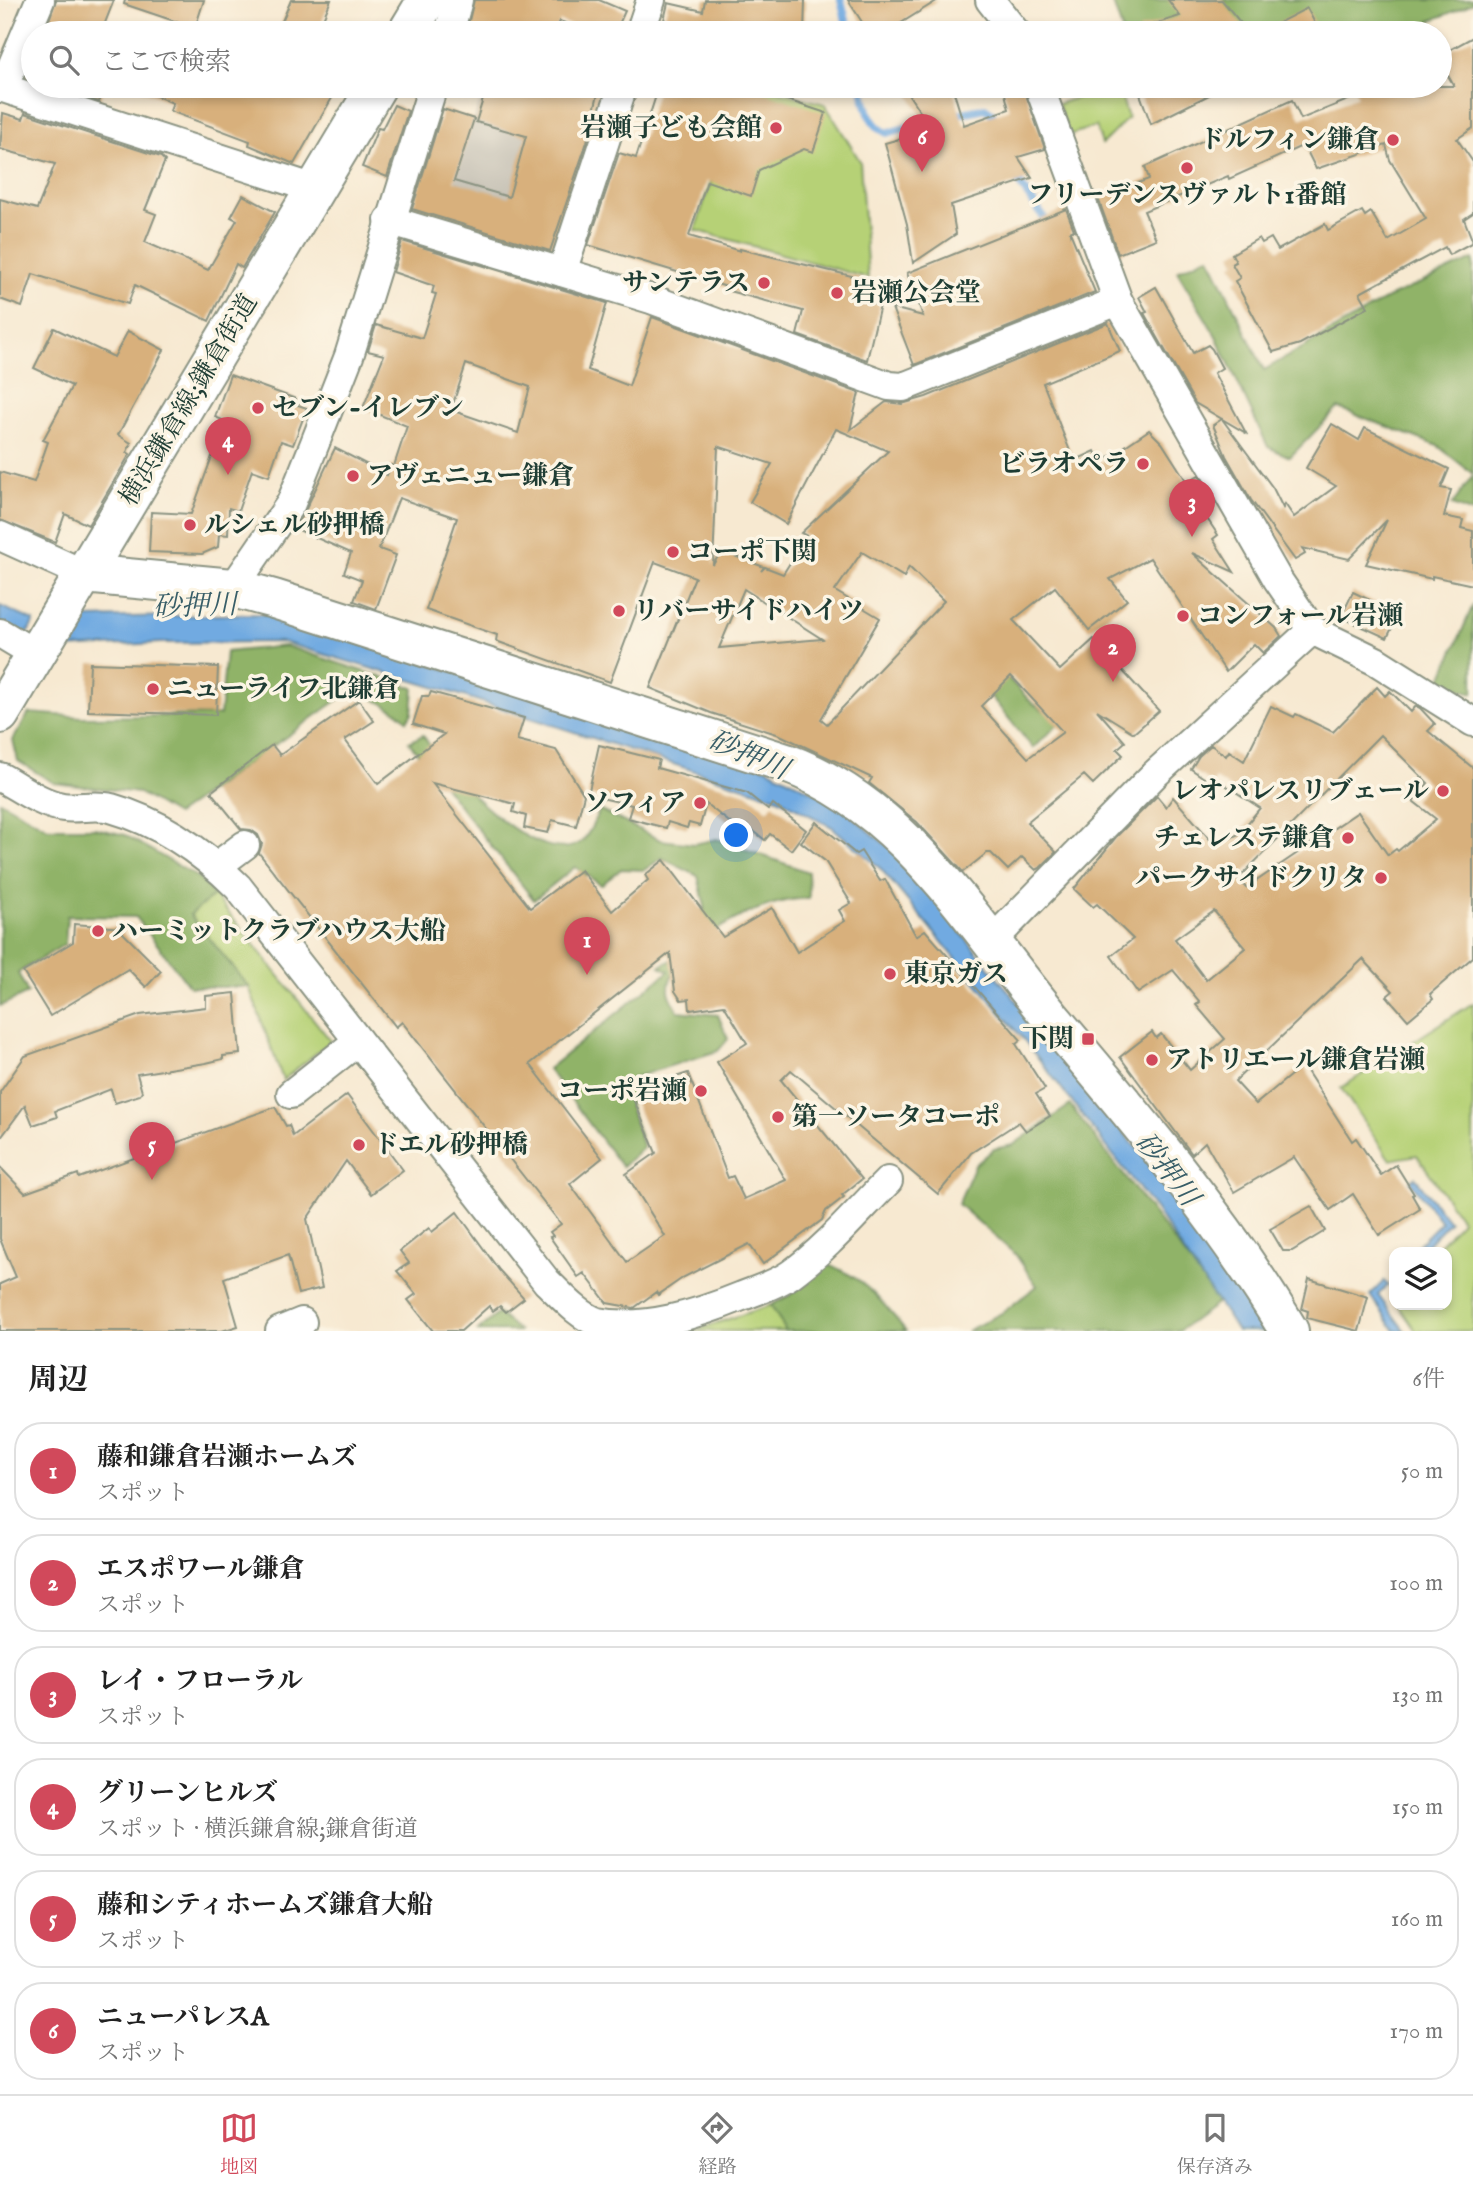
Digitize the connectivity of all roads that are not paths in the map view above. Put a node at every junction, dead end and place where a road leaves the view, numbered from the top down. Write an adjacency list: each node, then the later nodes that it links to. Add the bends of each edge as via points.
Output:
1 (40, 0): 6 (street)
2 (427, 0): 7 (street)
3 (457, 0): 8 (street)
4 (651, 0): 9 (street)
5 (990, 0): 10 (street)
6 (31, 21)
7 (414, 21)
8 (452, 21)
9 (644, 21)
10 (1007, 21)
11 (21, 42): 12 (street)
12 (1, 87): 13 (street)
13 (21, 93)
14 (35, 98): 19 (street)
15 (370, 98): 19 (street, 横浜鎌倉線;鎌倉街道)
16 (429, 98): 20 (street)
17 (619, 98): 21 (street)
18 (1043, 98): 22 (street)
19 (315, 189): 24 (street, 横浜鎌倉線;鎌倉街道)
20 (389, 220): 21 (street); 25 (street, via 349,356 291,503)
21 (562, 272): 22 (street, via 651,299 889,386 903,387)
22 (1118, 300): 26 (street, via 1235,509)
23 (0, 536): 24 (street)
24 (84, 574): 25 (street); 28 (street, 横浜鎌倉線;鎌倉街道)
25 (233, 588): 34 (street, via 679,726 799,768 864,805 892,828)
26 (1312, 630): 30 (street, via 1376,661); 34 (street, via 1154,775)
27 (0, 633): 28 (street)
28 (37, 650): 29 (street, 横浜鎌倉線;鎌倉街道)
29 (0, 714)
30 (1473, 722)
31 (0, 777): 33 (street, via 63,807 109,807 147,822)
32 (245, 845): 33 (street)
33 (217, 866): 35 (street)
34 (990, 943): 38 (street, via 1049,1022 1219,1222)
35 (358, 1041): 36 (street); 37 (street, via 547,1282 595,1322 617,1328 678,1320 789,1276)
36 (291, 1094)
37 (888, 1181)
38 (1289, 1331)

